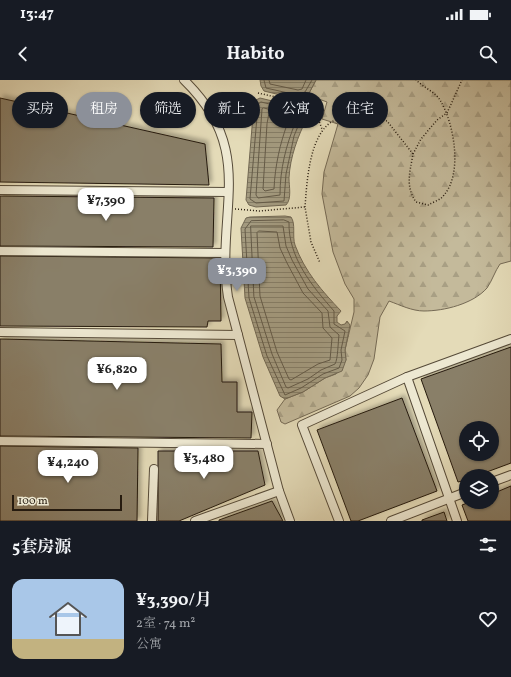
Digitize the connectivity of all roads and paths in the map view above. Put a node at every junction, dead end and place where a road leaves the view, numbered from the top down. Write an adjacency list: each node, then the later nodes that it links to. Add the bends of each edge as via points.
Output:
1 (184, 80): 9 (street, via 204,101 221,130 230,172)
2 (416, 80): 5 (path, via 439,98)
3 (462, 80): 5 (path)
4 (260, 93): 6 (path, via 302,103 316,113)
5 (447, 113): 7 (path, via 437,120 421,139); 7 (path, via 456,161 444,196 428,205 416,202 410,193)
6 (322, 129): 7 (path, via 336,119 369,118 387,121); 11 (path, via 308,174)
7 (413, 154)
8 (0, 190): 9 (street)
9 (228, 192): 10 (street)
10 (227, 208): 11 (path); 13 (street)
11 (305, 208): 14 (path, via 311,242)
12 (0, 251): 13 (street)
13 (225, 253): 16 (street, via 228,297)
14 (320, 263)
15 (0, 332): 16 (street)
16 (238, 335): 20 (street)
17 (511, 338): 18 (street)
18 (407, 377): 26 (street); 30 (street, via 302,424)
19 (0, 442): 20 (street)
20 (267, 444): 24 (street)
21 (154, 469): 27 (street)
22 (511, 474): 23 (street)
23 (499, 479)
24 (279, 491): 28 (street); 29 (street)
25 (459, 494): 26 (street)
26 (449, 498): 31 (street); 32 (street)
27 (152, 521)
28 (196, 521)
29 (290, 521)
30 (339, 521)
31 (391, 521)
32 (457, 521)

